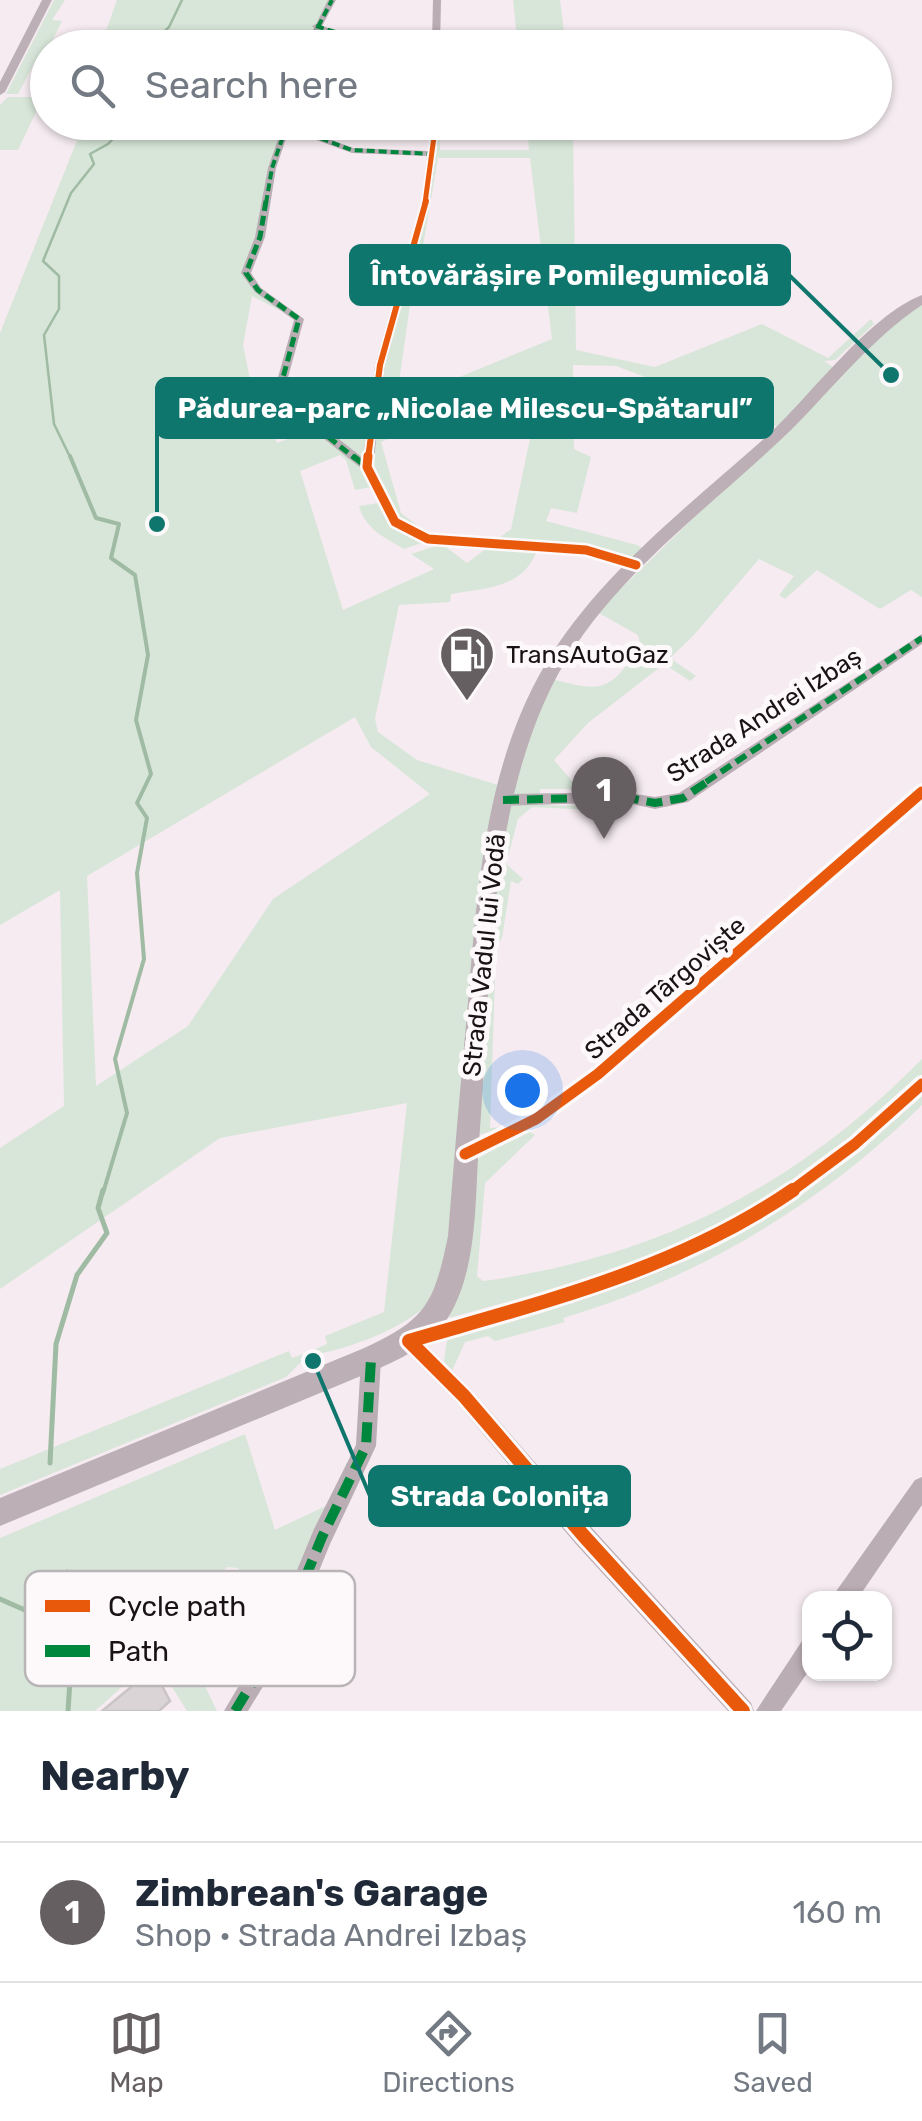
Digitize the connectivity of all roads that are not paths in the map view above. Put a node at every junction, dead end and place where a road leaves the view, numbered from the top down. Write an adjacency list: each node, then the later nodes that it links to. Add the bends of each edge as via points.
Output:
1 (46, 0): 5 (main road)
2 (332, 0): 4 (street)
3 (438, 0): 8 (street)
4 (316, 26): 6 (street); 7 (street)
5 (31, 30)
6 (314, 30)
7 (329, 30)
8 (437, 30)
9 (30, 32): 10 (main road)
10 (0, 92)
11 (282, 140): 16 (street, via 246,273 298,319 282,381 298,413)
12 (322, 140): 14 (street, via 362,152)
13 (434, 140): 14 (street)
14 (433, 154): 16 (street, via 383,354)
15 (922, 299): 17 (main road, Strada Vadul lui Vodă, via 877,329 791,421)
16 (366, 467): 17 (street, via 395,522 428,539 586,550)
17 (636, 566): 20 (main road, Strada Vadul lui Vodă, via 591,612 550,672)
18 (922, 638): 20 (street, Strada Andrei Izbaș, via 684,798)
19 (922, 792): 22 (street, Strada Târgoviște, via 855,856 712,971 627,1053 529,1124)
20 (504, 800): 22 (main road, Strada Vadul lui Vodă, via 489,870)
21 (922, 1084): 23 (street, Strada Vadul lui Vodă, via 832,1164 738,1225 621,1277)
22 (465, 1154): 23 (main road, Strada Vadul lui Vodă, via 454,1272 444,1300)
23 (409, 1341): 24 (main road, Strada Vadul lui Vodă); 32 (street)
24 (371, 1359): 26 (main road, Strada Vadul lui Vodă); 27 (street, via 366,1446)
25 (922, 1488): 28 (street)
26 (0, 1512)
27 (308, 1571)
28 (850, 1591)
29 (802, 1661): 33 (street)
30 (250, 1686): 31 (street)
31 (234, 1711)
32 (743, 1711)
33 (767, 1711)

